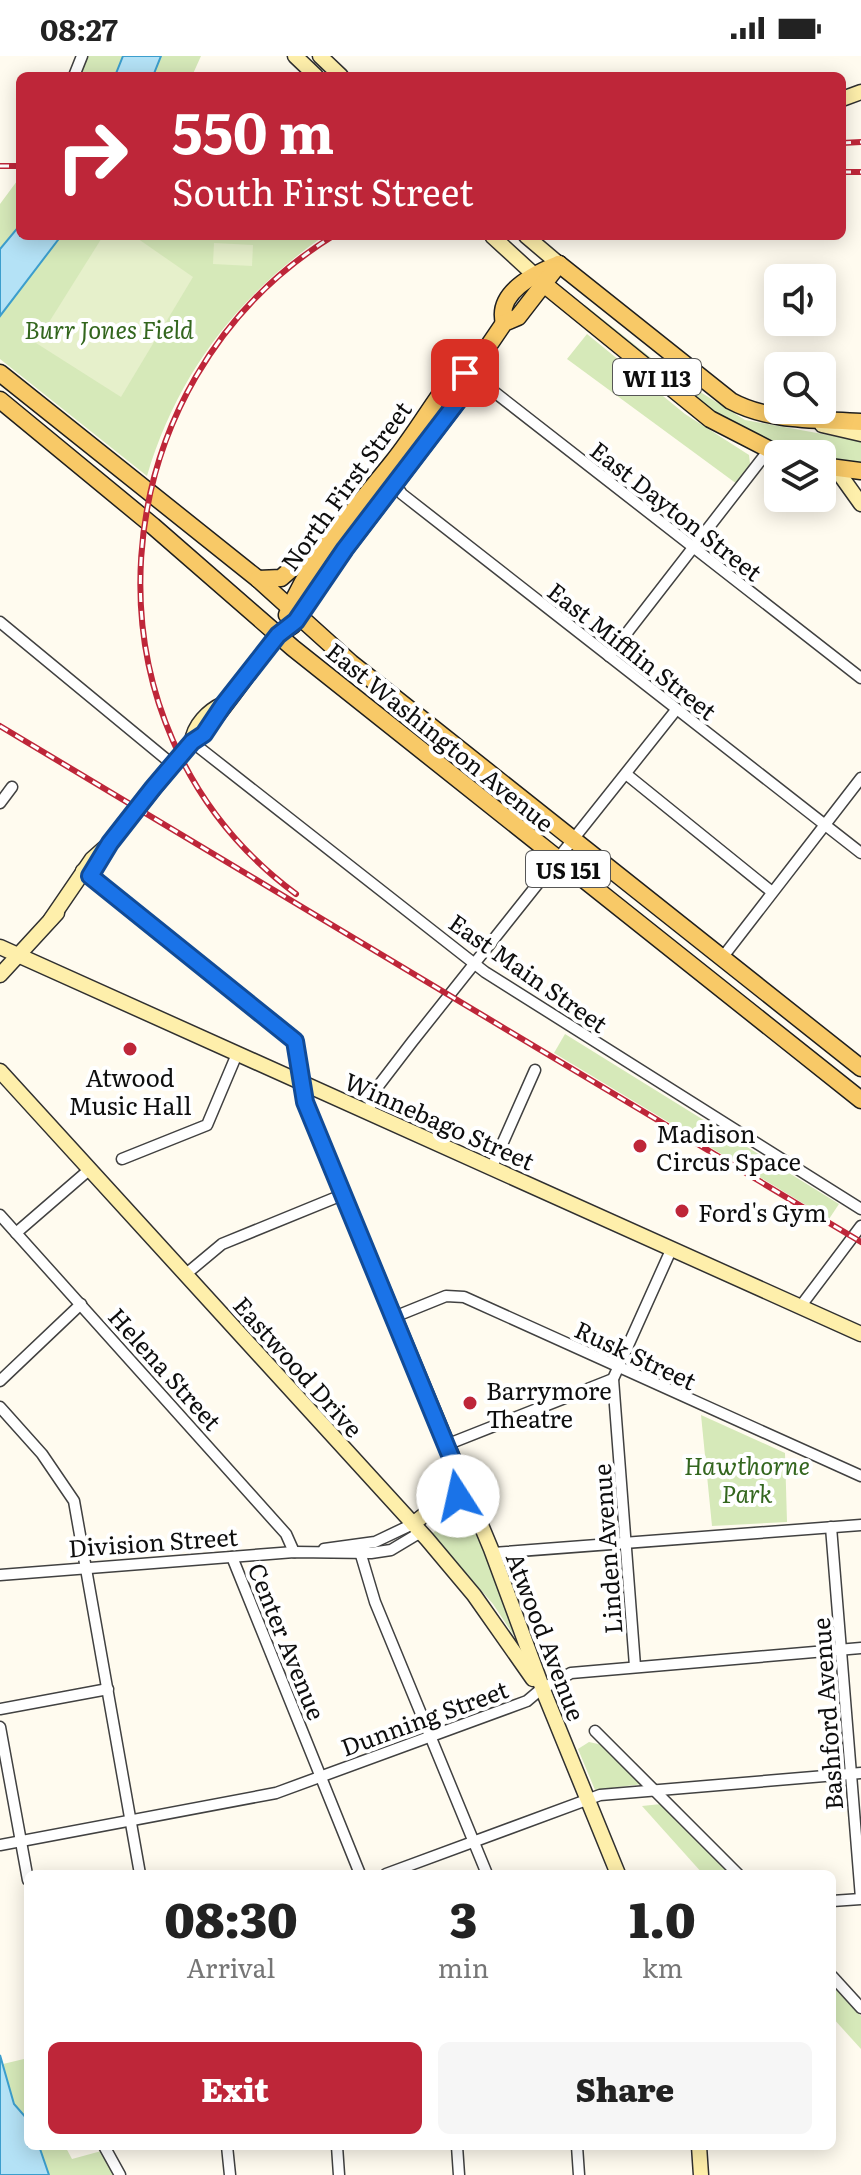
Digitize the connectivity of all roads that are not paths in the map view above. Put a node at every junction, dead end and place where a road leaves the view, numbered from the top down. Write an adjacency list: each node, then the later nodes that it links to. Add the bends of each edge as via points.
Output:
1 (295, 56): 3 (street)
2 (320, 56): 4 (street)
3 (312, 72)
4 (337, 72)
5 (496, 240): 8 (street)
6 (531, 240): 7 (street)
7 (559, 264): 8 (main road, North First Street); 13 (main road, WI 113, via 731,401)
8 (539, 280): 9 (main road, North First Street, via 518,317 504,323); 19 (main road, WI 113, via 710,419)
9 (474, 367): 12 (main road, North First Street, via 451,380); 18 (main road, North First Street, via 467,389); 27 (street, East Dayton Street)
10 (0, 373): 28 (main road, East Washington Avenue / US 151)
11 (0, 400): 31 (main road, East Washington Avenue / US 151)
12 (428, 412): 18 (main road); 24 (main road, North First Street)
13 (764, 414)
14 (836, 421): 15 (main road, WI 113)
15 (861, 422)
16 (817, 424): 17 (street)
17 (861, 434)
18 (428, 441): 24 (main road, North First Street)
19 (764, 448)
20 (764, 464): 27 (street)
21 (836, 469): 22 (main road)
22 (861, 471)
23 (836, 476): 25 (street)
24 (390, 478): 26 (main road, North First Street); 29 (main road, North First Street); 32 (street, East Mifflin Street, via 402,494)
25 (861, 504)
26 (342, 523): 28 (main road, via 285,576); 29 (main road, North First Street)
27 (693, 548): 32 (street); 33 (street, East Dayton Street)
28 (258, 579): 29 (main road, East Washington Avenue / US 151)
29 (294, 612): 31 (main road); 42 (main road, East Washington Avenue / US 151)
30 (0, 622): 36 (street)
31 (278, 635): 35 (street, via 224,704 206,716); 44 (main road, East Washington Avenue / US 151)
32 (609, 656): 34 (street, East Mifflin Street)
33 (861, 678)
34 (676, 710): 37 (street); 41 (street, East Mifflin Street)
35 (192, 742): 36 (street); 50 (street, East Main Street)
36 (172, 764): 45 (street)
37 (626, 774): 42 (street); 46 (street)
38 (861, 778): 41 (street)
39 (12, 787): 40 (street)
40 (0, 803)
41 (825, 825): 43 (street, East Mifflin Street); 46 (street)
42 (572, 839): 44 (street); 49 (main road, East Washington Avenue / US 151)
43 (861, 853)
44 (556, 860): 50 (street); 57 (main road, East Washington Avenue / US 151)
45 (86, 873): 48 (street); 56 (street, Atwood Avenue, via 290,1035)
46 (772, 892): 49 (street)
47 (0, 947): 48 (street, Winnebago Street)
48 (19, 955): 51 (street); 52 (street, Winnebago Street)
49 (722, 958): 53 (main road, East Washington Avenue / US 151)
50 (475, 964): 58 (street, via 380,1084); 63 (street, East Main Street)
51 (0, 975)
52 (237, 1054): 56 (street, Winnebago Street); 59 (street, via 207,1125)
53 (861, 1068)
54 (535, 1070): 60 (street)
55 (2, 1072): 61 (street, Eastwood Drive)
56 (302, 1082): 58 (street, Winnebago Street); 62 (street, Atwood Avenue)
57 (861, 1100)
58 (368, 1112): 60 (street, Winnebago Street)
59 (122, 1159)
60 (492, 1167): 67 (street, Winnebago Street)
61 (90, 1169): 66 (street); 68 (street, Eastwood Drive)
62 (342, 1195): 68 (street, via 222,1244); 71 (street, Atwood Avenue)
63 (861, 1209)
64 (0, 1215): 66 (street, Helena Street)
65 (861, 1226): 70 (street)
66 (16, 1233): 69 (street, Helena Street)
67 (671, 1250): 70 (street, Winnebago Street); 73 (street, Linden Avenue)
68 (186, 1274): 81 (street, Eastwood Drive)
69 (81, 1304): 74 (street); 84 (street, Helena Street, via 286,1534)
70 (800, 1307): 72 (street, Winnebago Street)
71 (394, 1317): 73 (street, Rusk Street, via 457,1295); 76 (street, Atwood Avenue)
72 (861, 1334)
73 (616, 1374): 76 (street); 78 (street, Rusk Street); 82 (street, Linden Avenue)
74 (0, 1381)
75 (0, 1407): 87 (street, via 74,1501)
76 (446, 1445): 77 (street, Atwood Avenue)
77 (455, 1467): 81 (street, Division Street, via 449,1495); 85 (street, Atwood Avenue)
78 (861, 1476)
79 (861, 1525): 80 (street)
80 (831, 1527): 82 (street); 90 (street, Bashford Avenue)
81 (417, 1528): 83 (street, Division Street); 93 (street, Eastwood Drive, via 474,1595)
82 (628, 1543): 85 (street); 91 (street, Linden Avenue)
83 (358, 1549): 84 (street, Division Street); 97 (street)
84 (294, 1552): 86 (street, Division Street)
85 (493, 1553): 93 (street, Atwood Avenue)
86 (232, 1557): 87 (street, Division Street); 99 (street, Center Avenue)
87 (87, 1568): 88 (street, Division Street); 92 (street)
88 (0, 1575)
89 (861, 1648): 90 (street, Dunning Street)
90 (842, 1650): 91 (street, Dunning Street); 98 (street, Bashford Avenue)
91 (635, 1666): 93 (street, Dunning Street, via 571,1673)
92 (108, 1689): 94 (street); 102 (street)
93 (542, 1691): 97 (street, Dunning Street); 101 (street, Atwood Avenue)
94 (0, 1709)
95 (0, 1727): 103 (street)
96 (595, 1731): 100 (street)
97 (431, 1737): 99 (street, Dunning Street); 104 (street)
98 (856, 1774): 100 (street); 113 (street, Bashford Avenue)
99 (321, 1776): 102 (street, Dunning Street, via 276,1793); 108 (street, Center Avenue)
100 (654, 1789): 101 (street); 112 (street)
101 (588, 1799): 104 (street); 111 (street, Atwood Avenue)
102 (131, 1821): 103 (street, Dunning Street); 107 (street)
103 (21, 1842): 105 (street, Dunning Street); 106 (street)
104 (474, 1842): 109 (street); 110 (street)
105 (0, 1845)
106 (26, 1870)
107 (139, 1870)
108 (358, 1870)
109 (397, 1870)
110 (485, 1870)
111 (616, 1870)
112 (734, 1870)
113 (861, 1899): 114 (street)
114 (836, 1901)
115 (836, 1980): 116 (street)
116 (861, 2008)
117 (106, 2150): 123 (street)
118 (227, 2150): 124 (street)
119 (337, 2150): 125 (street)
120 (457, 2150): 126 (street)
121 (577, 2150): 127 (street)
122 (699, 2150): 128 (street)
123 (120, 2175)
124 (230, 2175)
125 (339, 2175)
126 (459, 2175)
127 (579, 2175)
128 (701, 2175)

